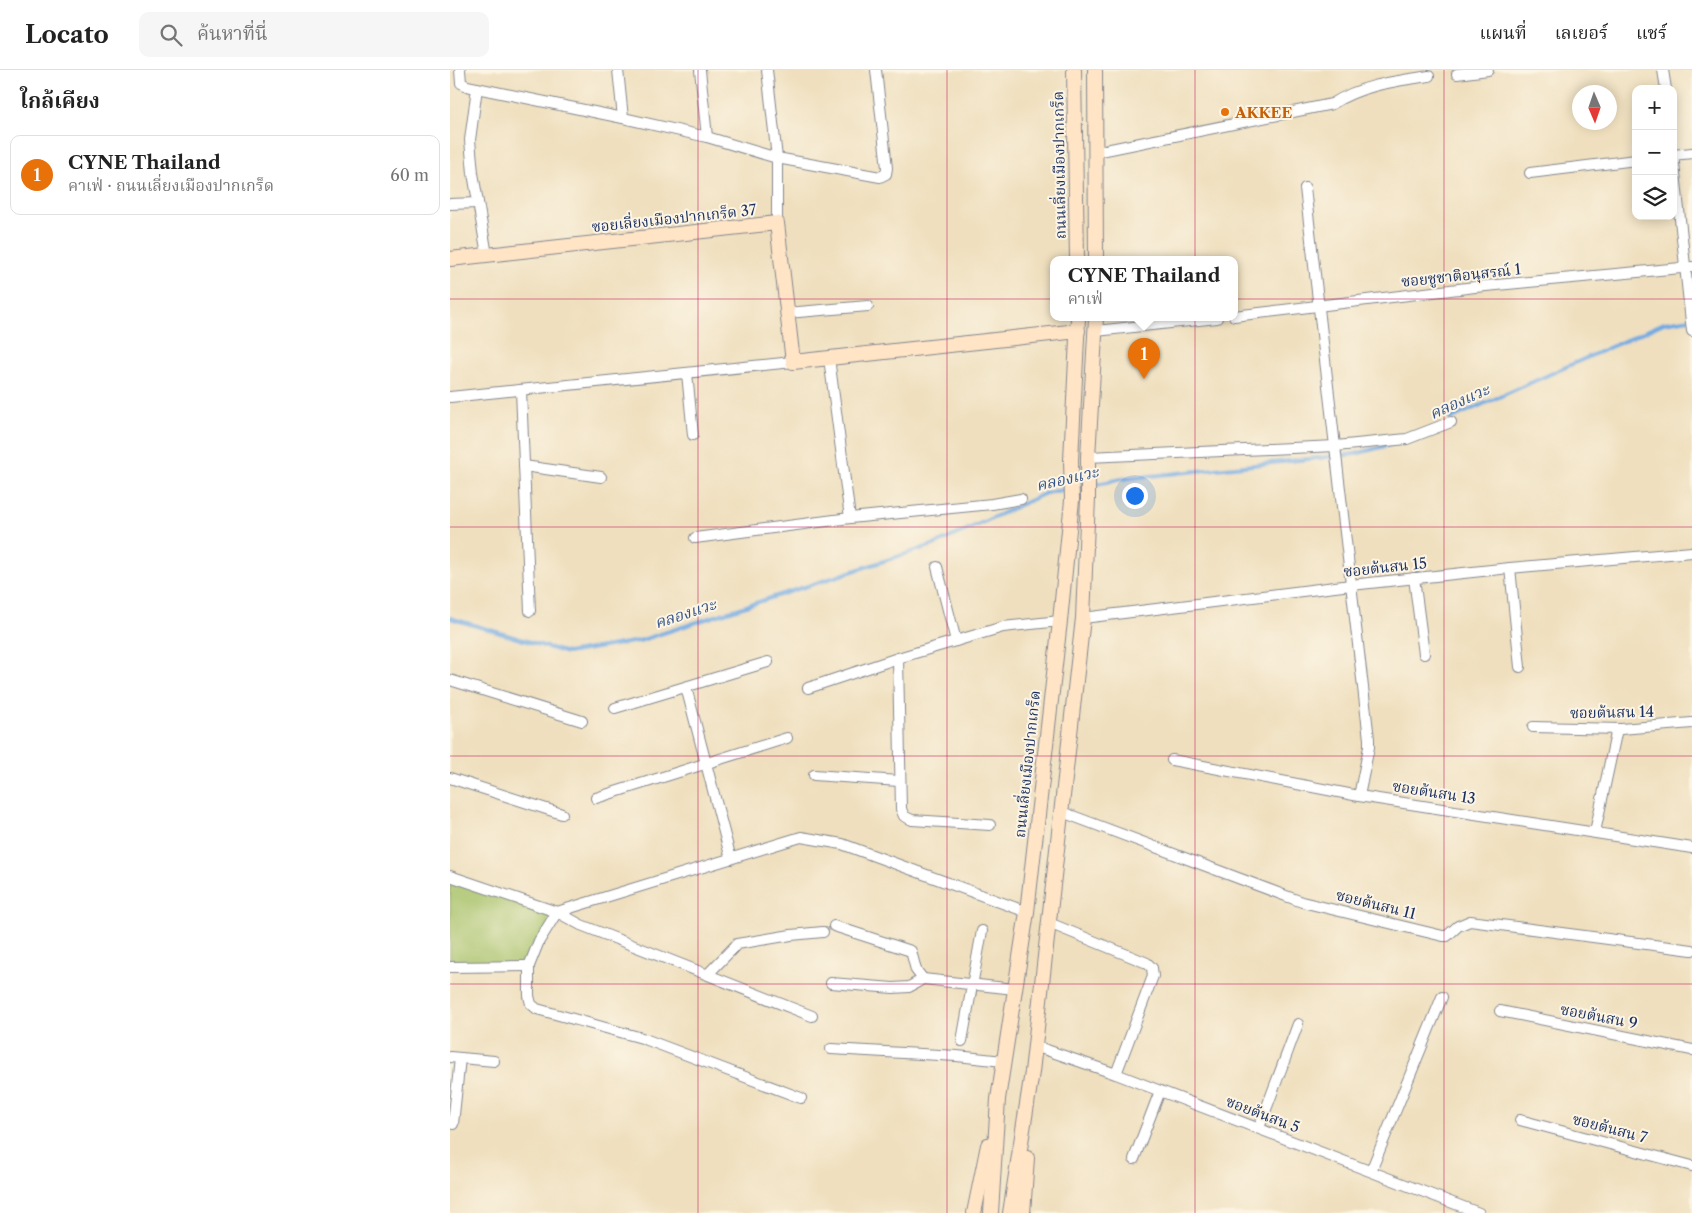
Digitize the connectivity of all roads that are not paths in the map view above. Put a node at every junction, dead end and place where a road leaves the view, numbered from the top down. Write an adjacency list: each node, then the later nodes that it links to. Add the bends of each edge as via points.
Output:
1 (460, 70): 13 (street, via 461,83)
2 (618, 70): 14 (street)
3 (700, 70): 15 (street)
4 (768, 70): 19 (street)
5 (876, 70): 19 (street, via 886,174 880,177)
6 (1074, 70): 28 (main road, ถนนเลี่ยงเมืองปากเกร็ด)
7 (1095, 70): 16 (main road)
8 (1488, 70): 10 (street)
9 (1664, 70): 12 (street)
10 (1457, 74)
11 (1429, 76): 16 (street, via 1350,93 1332,104)
12 (1666, 85)
13 (477, 88): 14 (street); 24 (street, via 470,140)
14 (623, 118): 15 (street)
15 (707, 138): 19 (street)
16 (1096, 152): 29 (main road)
17 (1692, 153): 18 (street)
18 (1677, 155)
19 (777, 158): 26 (street)
20 (1632, 161): 21 (street)
21 (1530, 174)
22 (1676, 175): 31 (street)
23 (1305, 188): 33 (street)
24 (478, 203): 25 (street); 27 (street)
25 (450, 204)
26 (777, 223): 27 (main road, ซอยเลี่ยงเมืองปากเกร็ด 37); 34 (main road, ซอยเลี่ยงเมืองปากเกร็ด 37)
27 (487, 255): 30 (main road, ซอยเลี่ยงเมืองปากเกร็ด 37)
28 (1077, 256)
29 (1096, 256)
30 (450, 259)
31 (1689, 267): 33 (street, ซอยชูชาติอนุสรณ์ 1, via 1474,287); 39 (street)
32 (868, 306): 34 (street)
33 (1320, 307): 35 (street, ซอยชูชาติอนุสรณ์ 1); 48 (street)
34 (787, 313): 42 (main road, ซอยเลี่ยงเมืองปากเกร็ด 37)
35 (1238, 316)
36 (1156, 321): 38 (street)
37 (1078, 324): 41 (main road); 62 (main road, ถนนเลี่ยงเมืองปากเกร็ด, via 1072,500)
38 (1096, 324): 49 (main road)
39 (1691, 325): 40 (street)
40 (1692, 331)
41 (829, 358): 42 (main road); 53 (street)
42 (793, 362): 43 (street)
43 (687, 373): 44 (street); 47 (street)
44 (521, 390): 45 (street); 50 (street)
45 (450, 397)
46 (1451, 422): 48 (street, via 1407,440)
47 (693, 435)
48 (1336, 449): 49 (street); 59 (street)
49 (1088, 458): 61 (main road)
50 (524, 466): 51 (street); 60 (street)
51 (601, 477)
52 (1021, 499): 53 (street)
53 (850, 518): 54 (street)
54 (695, 538)
55 (1692, 552): 57 (street, ซอยต้นสน 15)
56 (937, 567): 63 (street)
57 (1510, 568): 58 (street, ซอยต้นสน 15); 67 (street)
58 (1414, 578): 59 (street, ซอยต้นสน 15); 64 (street)
59 (1351, 585): 61 (street, ซอยต้นสน 15); 82 (street, via 1369,747)
60 (530, 610)
61 (1083, 618): 84 (main road)
62 (1060, 621): 63 (street, via 1003,627); 92 (main road, ถนนเลี่ยงเมืองปากเกร็ด)
63 (956, 640): 65 (street)
64 (1424, 654)
65 (898, 658): 70 (street); 81 (street)
66 (768, 662): 69 (street)
67 (1520, 667)
68 (450, 680): 72 (street)
69 (686, 687): 71 (street); 78 (street)
70 (808, 688)
71 (615, 708)
72 (582, 721)
73 (1692, 723): 75 (street, ซอยต้นสน 14)
74 (1532, 727): 75 (street, ซอยต้นสน 14)
75 (1617, 729): 87 (street)
76 (787, 738): 78 (street)
77 (1172, 760): 82 (street, ซอยต้นสน 13)
78 (706, 764): 83 (street); 89 (street)
79 (814, 775): 81 (street)
80 (450, 778): 85 (street)
81 (899, 781): 86 (street, via 900,809 912,820)
82 (1359, 796): 87 (street, ซอยต้นสน 13)
83 (596, 798)
84 (1062, 812): 93 (main road); 97 (street, ซอยต้นสน 11, via 1302,902 1444,936 1470,921)
85 (562, 814)
86 (990, 825)
87 (1595, 832): 88 (street, ซอยต้นสน 13)
88 (1692, 848)
89 (731, 859): 91 (street); 92 (street, via 801,838 842,844)
90 (450, 876): 91 (street)
91 (557, 912): 98 (street, via 539,941); 100 (street, via 582,925)
92 (1027, 912): 104 (main road, ถนนเลี่ยงเมืองปากเกร็ด)
93 (1049, 923): 110 (main road); 117 (street, via 1147,962 1152,968 1153,976)
94 (834, 926): 101 (street, via 910,951 916,970)
95 (982, 931): 103 (street)
96 (823, 932): 100 (street, via 790,934 737,944)
97 (1692, 950)
98 (529, 966): 99 (street); 119 (street, via 529,996 537,1009 642,1038)
99 (450, 967)
100 (708, 974): 107 (street)
101 (923, 979): 102 (street, via 909,987 893,988); 103 (street)
102 (831, 983)
103 (972, 985): 104 (street); 109 (street)
104 (1015, 989): 115 (main road, ถนนเลี่ยงเมืองปากเกร็ด)
105 (1442, 997): 126 (street)
106 (1500, 1011): 112 (street, ซอยต้นสน 9)
107 (812, 1016)
108 (1298, 1024): 123 (street)
109 (962, 1041)
110 (1035, 1046): 116 (main road); 117 (street, ซอยต้นสน 5)
111 (831, 1049): 115 (street)
112 (1692, 1050)
113 (455, 1058): 114 (street); 122 (street)
114 (494, 1061)
115 (1003, 1061): 120 (main road, ถนนเลี่ยงเมืองปากเกร็ด)
116 (1032, 1072): 129 (main road); 130 (main road)
117 (1116, 1074): 118 (street, ซอยต้นสน 5)
118 (1160, 1091): 123 (street, ซอยต้นสน 5); 124 (street)
119 (801, 1098)
120 (998, 1098): 127 (main road); 128 (main road, ถนนเลี่ยงเมืองปากเกร็ด)
121 (1520, 1120): 125 (street, ซอยต้นสน 7)
122 (453, 1124)
123 (1259, 1128): 126 (street, ซอยต้นสน 5)
124 (1134, 1159)
125 (1692, 1166)
126 (1371, 1171): 131 (street, ซอยต้นสน 5)
127 (974, 1213)
128 (991, 1213)
129 (1010, 1213)
130 (1023, 1213)
131 (1480, 1213)

